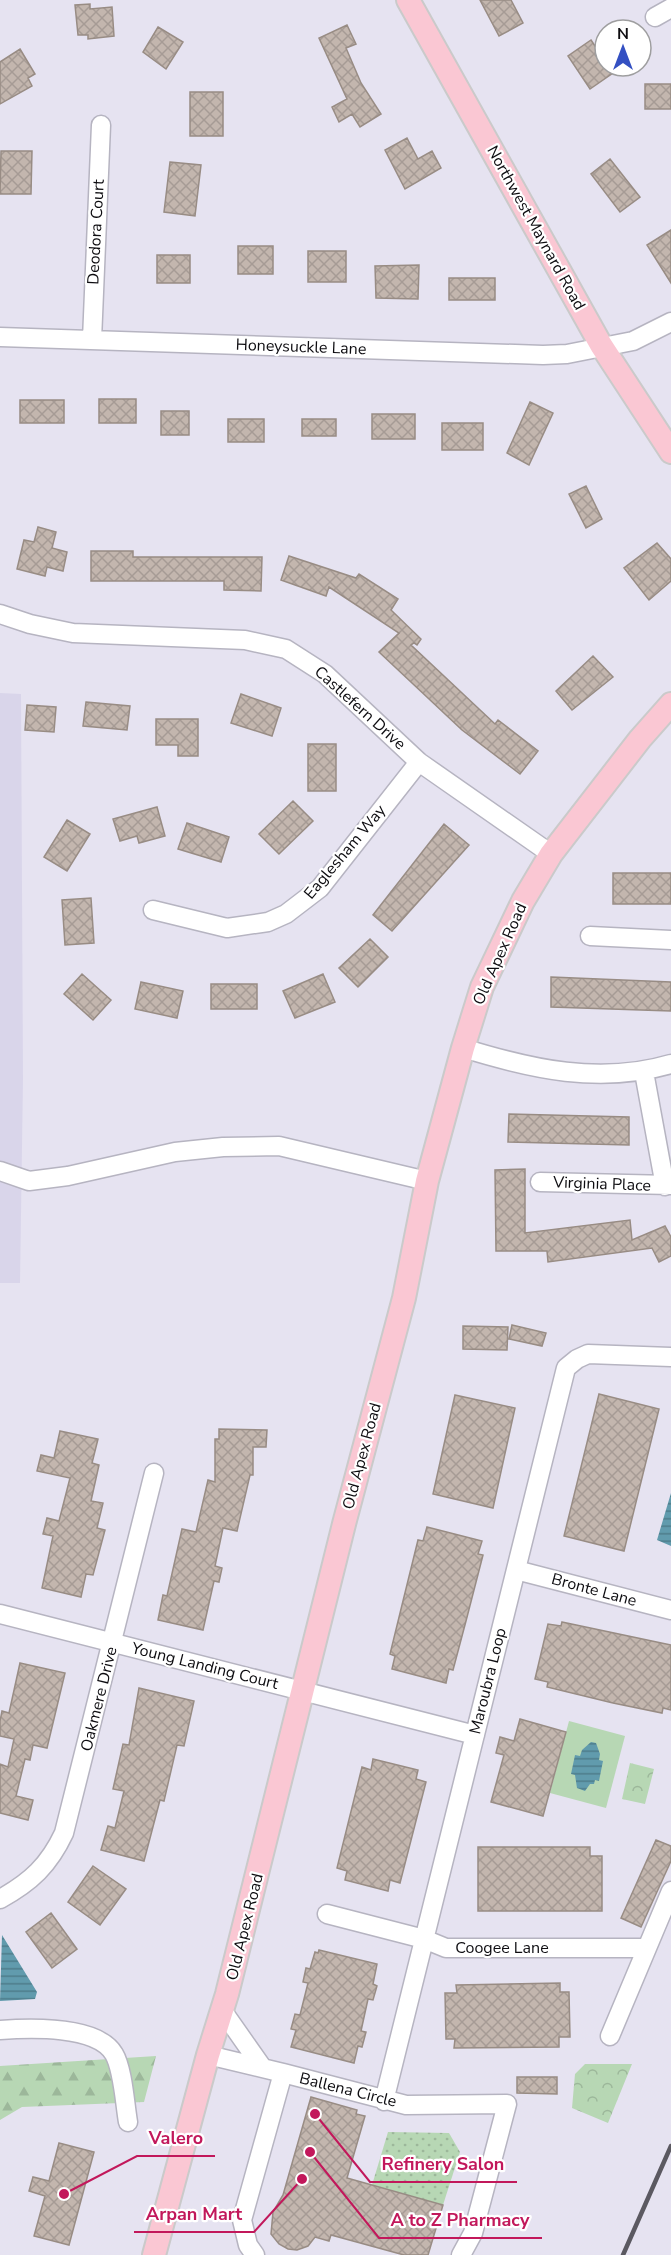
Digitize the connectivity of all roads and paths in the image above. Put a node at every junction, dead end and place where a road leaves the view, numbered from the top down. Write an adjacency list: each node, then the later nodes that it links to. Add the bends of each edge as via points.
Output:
1 (408, 0): 6 (main road, Northwest Maynard Road)
2 (101, 125): 5 (street, Deodora Court)
3 (671, 322): 6 (street, Honeysuckle Lane, via 633,341)
4 (0, 337): 5 (street, Honeysuckle Lane)
5 (92, 340): 6 (street, Honeysuckle Lane, via 543,355 567,354)
6 (601, 345): 7 (main road, Northwest Maynard Road)
7 (671, 452)
8 (0, 614): 10 (street, Castlefern Drive, via 73,633 245,640 286,649 325,675)
9 (671, 704): 11 (main road, Old Apex Road)
10 (419, 762): 11 (street, Castlefern Drive); 12 (street, Eaglesham Way, via 320,888 286,914 268,922 227,928)
11 (551, 854): 15 (main road, Old Apex Road, via 523,901 482,987)
12 (153, 909)
13 (590, 936): 14 (street)
14 (671, 940)
15 (463, 1048): 17 (street, via 549,1071); 19 (main road, Old Apex Road)
16 (671, 1064): 17 (street)
17 (644, 1072): 21 (street, Virginia Place)
18 (0, 1171): 19 (street, via 29,1181 175,1152 279,1146)
19 (427, 1181): 28 (main road, Old Apex Road, via 404,1298)
20 (540, 1182): 21 (street, Virginia Place)
21 (668, 1186)
22 (671, 1357): 24 (street, Maroubra Loop, via 588,1354 566,1368)
23 (154, 1473): 27 (street, Oakmere Drive)
24 (516, 1570): 25 (street, Bronte Lane); 29 (street, Maroubra Loop)
25 (671, 1610)
26 (0, 1614): 27 (street, Young Landing Court)
27 (113, 1643): 28 (street, Young Landing Court); 31 (street, Oakmere Drive, via 64,1833 49,1862 37,1875)
28 (304, 1692): 29 (street, Young Landing Court); 35 (main road, Old Apex Road)
29 (475, 1735): 33 (street, Maroubra Loop)
30 (671, 1891): 34 (street)
31 (0, 1899)
32 (327, 1914): 33 (street, Coogee Lane)
33 (424, 1939): 34 (street, Coogee Lane, via 446,1948); 41 (street, Maroubra Loop)
34 (646, 1948): 37 (street)
35 (222, 2010): 38 (main road, Old Apex Road); 39 (street)
36 (0, 2030): 42 (street, via 52,2030 90,2036 106,2046 115,2055)
37 (610, 2036)
38 (208, 2055): 39 (street, Ballena Circle); 43 (main road, Old Apex Road)
39 (262, 2067): 40 (street, Ballena Circle)
40 (283, 2073): 41 (street, Ballena Circle); 44 (street, Ballena Circle, via 242,2220 248,2246)
41 (384, 2101): 45 (street, Ballena Circle, via 406,2105 507,2104 473,2233)
42 (128, 2122)
43 (154, 2255)
44 (255, 2255)
45 (461, 2255)

